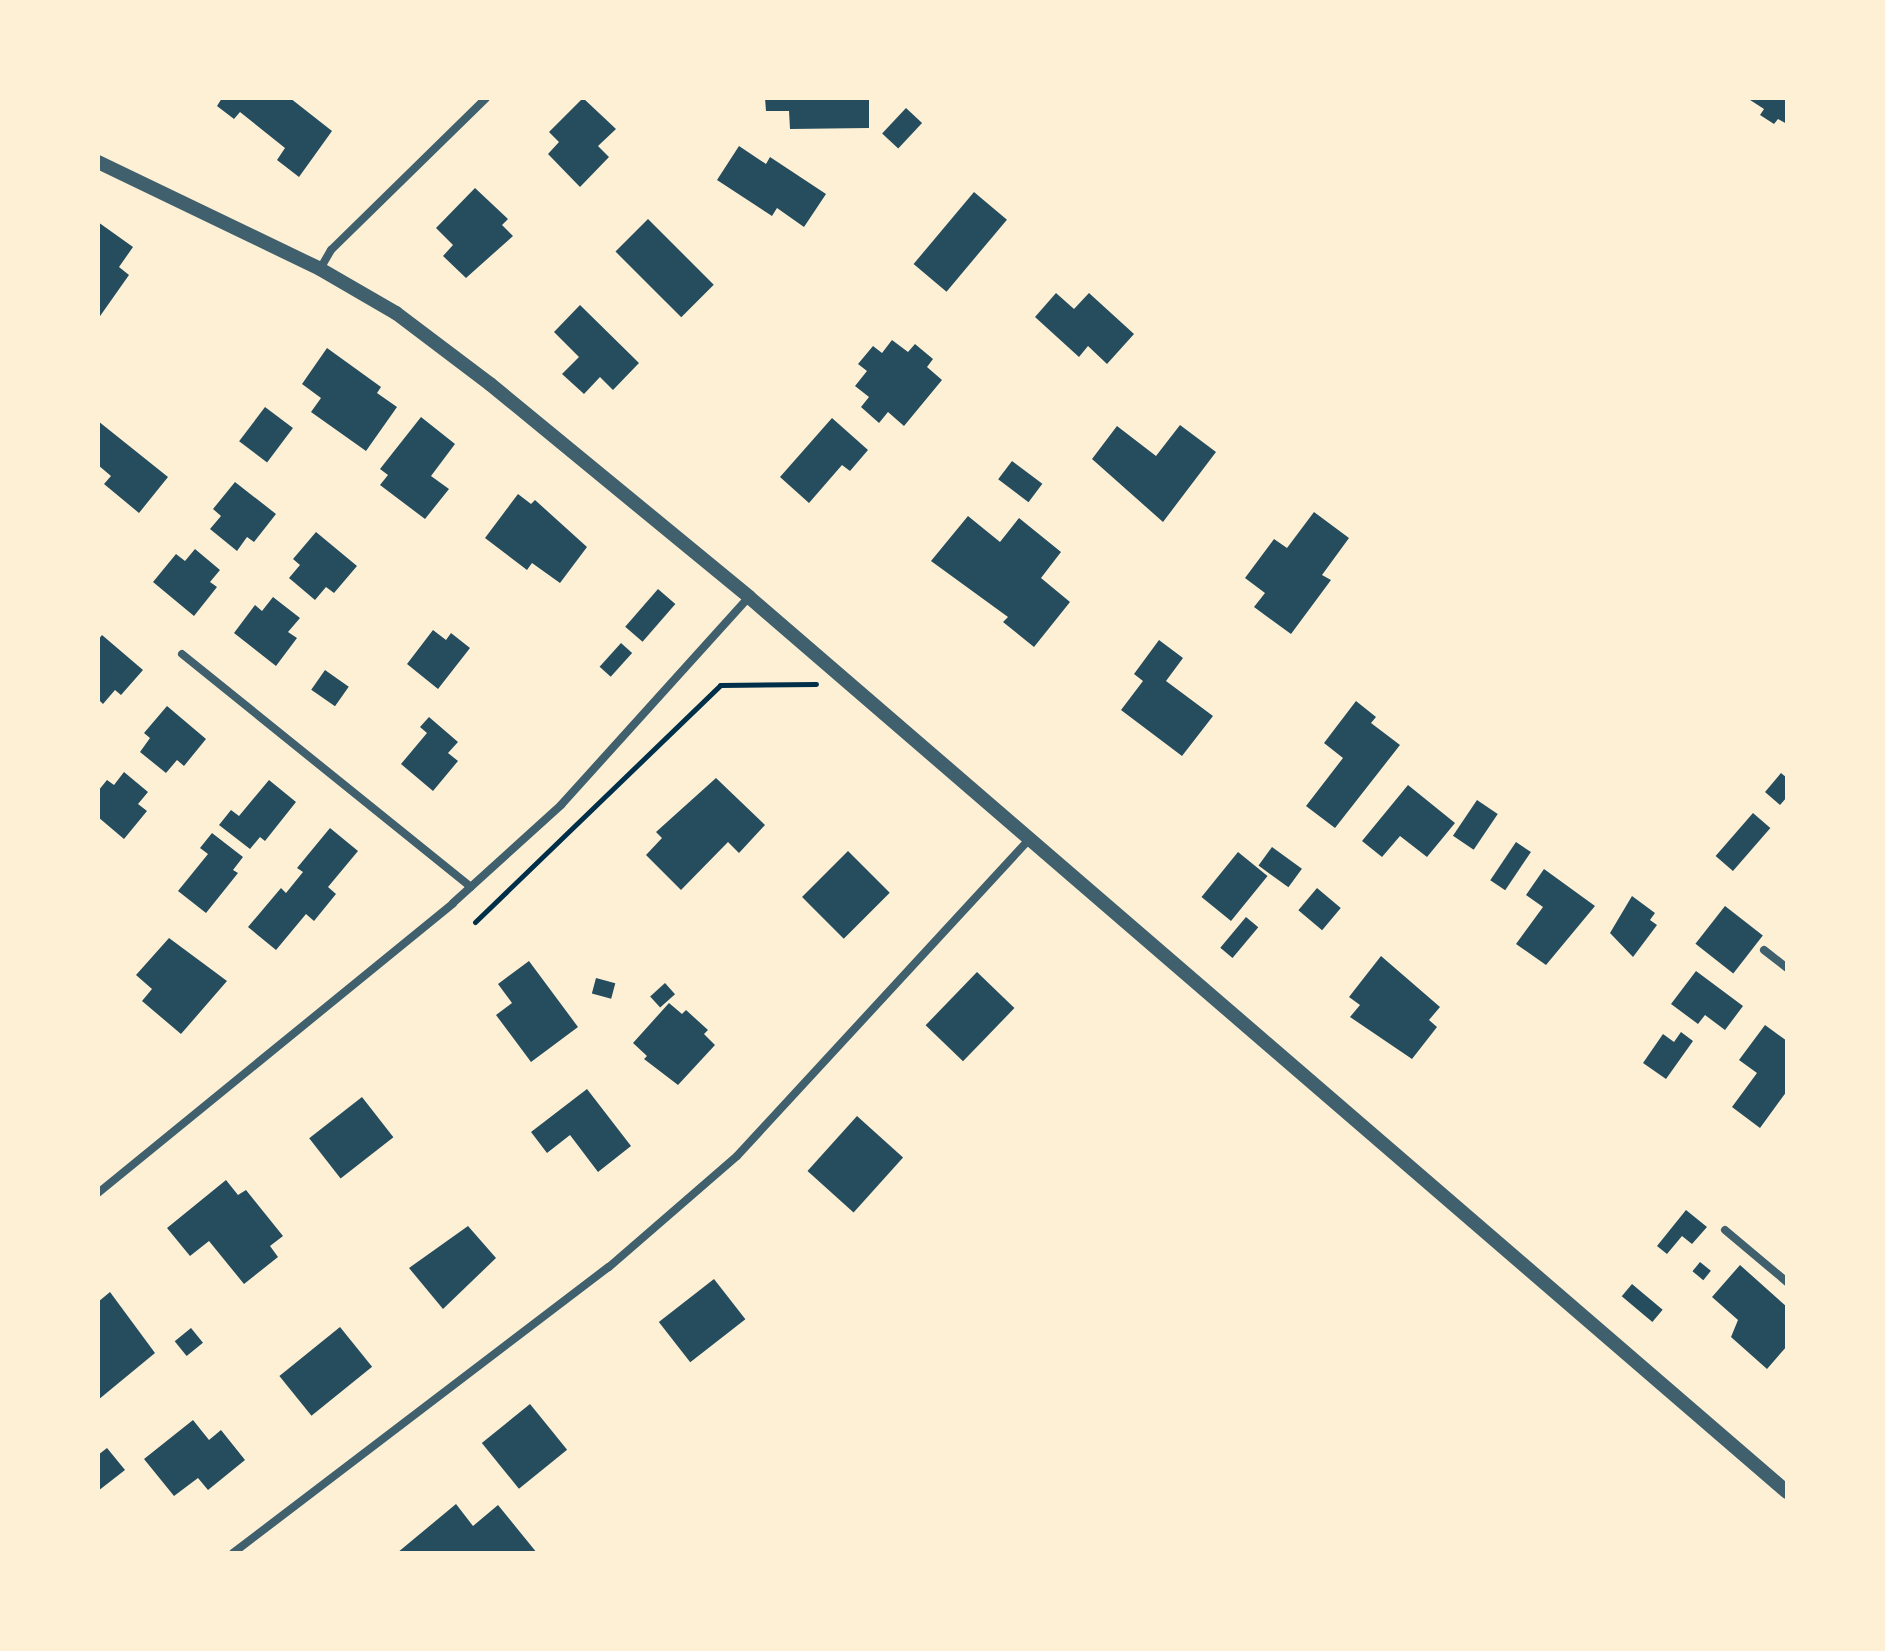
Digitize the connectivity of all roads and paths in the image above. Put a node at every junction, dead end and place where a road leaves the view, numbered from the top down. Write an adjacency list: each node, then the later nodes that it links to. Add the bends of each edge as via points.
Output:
1 (486, 98): 3 (street, via 331,250)
2 (98, 162): 3 (street)
3 (320, 269): 4 (street, via 396,313 490,384)
4 (749, 597): 6 (street); 8 (street, via 561,805)
5 (182, 654): 8 (street)
6 (849, 684): 7 (street); 9 (path, via 720,685)
7 (1030, 839): 15 (street); 16 (street, via 737,1156 609,1267)
8 (471, 887): 12 (street)
9 (475, 922)
10 (1764, 950): 11 (street)
11 (1787, 968)
12 (98, 1193)
13 (1725, 1230): 14 (street)
14 (1787, 1282)
15 (1787, 1492)
16 (233, 1553)

